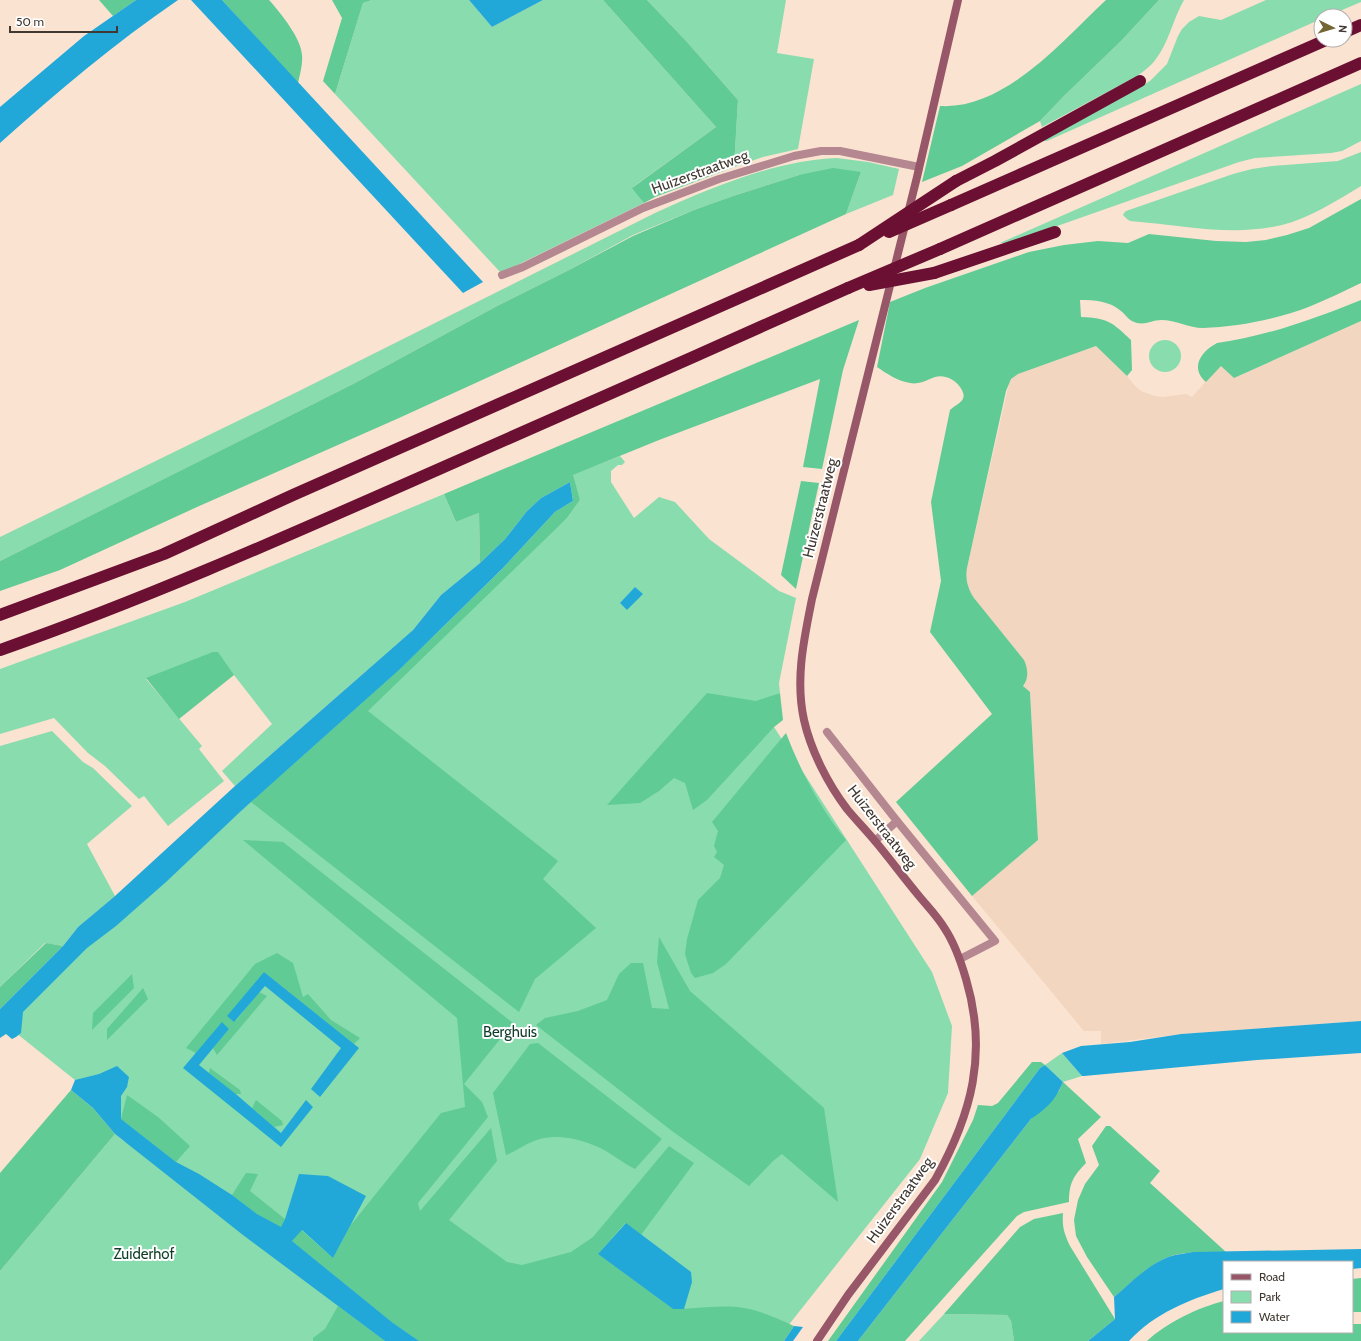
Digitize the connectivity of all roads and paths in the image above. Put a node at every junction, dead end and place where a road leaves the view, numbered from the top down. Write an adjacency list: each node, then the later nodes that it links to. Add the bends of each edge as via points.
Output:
1 (958, 0): 5 (street, Huizerstraatweg)
2 (1313, 46): 7 (highway, bridge)
3 (1361, 63): 9 (highway, bridge)
4 (1140, 81): 7 (highway, bridge, via 956,181)
5 (919, 167): 8 (street, Huizerstraatweg, via 840,152 821,151 794,156 719,178 643,208); 14 (street, Huizerstraatweg, via 812,599 800,673 804,719 815,752 847,809)
6 (1054, 232): 9 (highway, bridge, via 934,273)
7 (859, 245): 10 (highway, via 164,554)
8 (502, 275)
9 (848, 288): 11 (highway, via 178,583)
10 (0, 615)
11 (0, 650)
12 (827, 732): 13 (street, Huizerstraatweg)
13 (897, 821): 14 (street); 15 (street, Huizerstraatweg, via 995,941)
14 (875, 841): 15 (street, Huizerstraatweg, via 945,928)
15 (960, 959): 16 (street, Huizerstraatweg, via 973,1009 976,1051 971,1096 960,1127 935,1180 848,1295)
16 (817, 1341)

